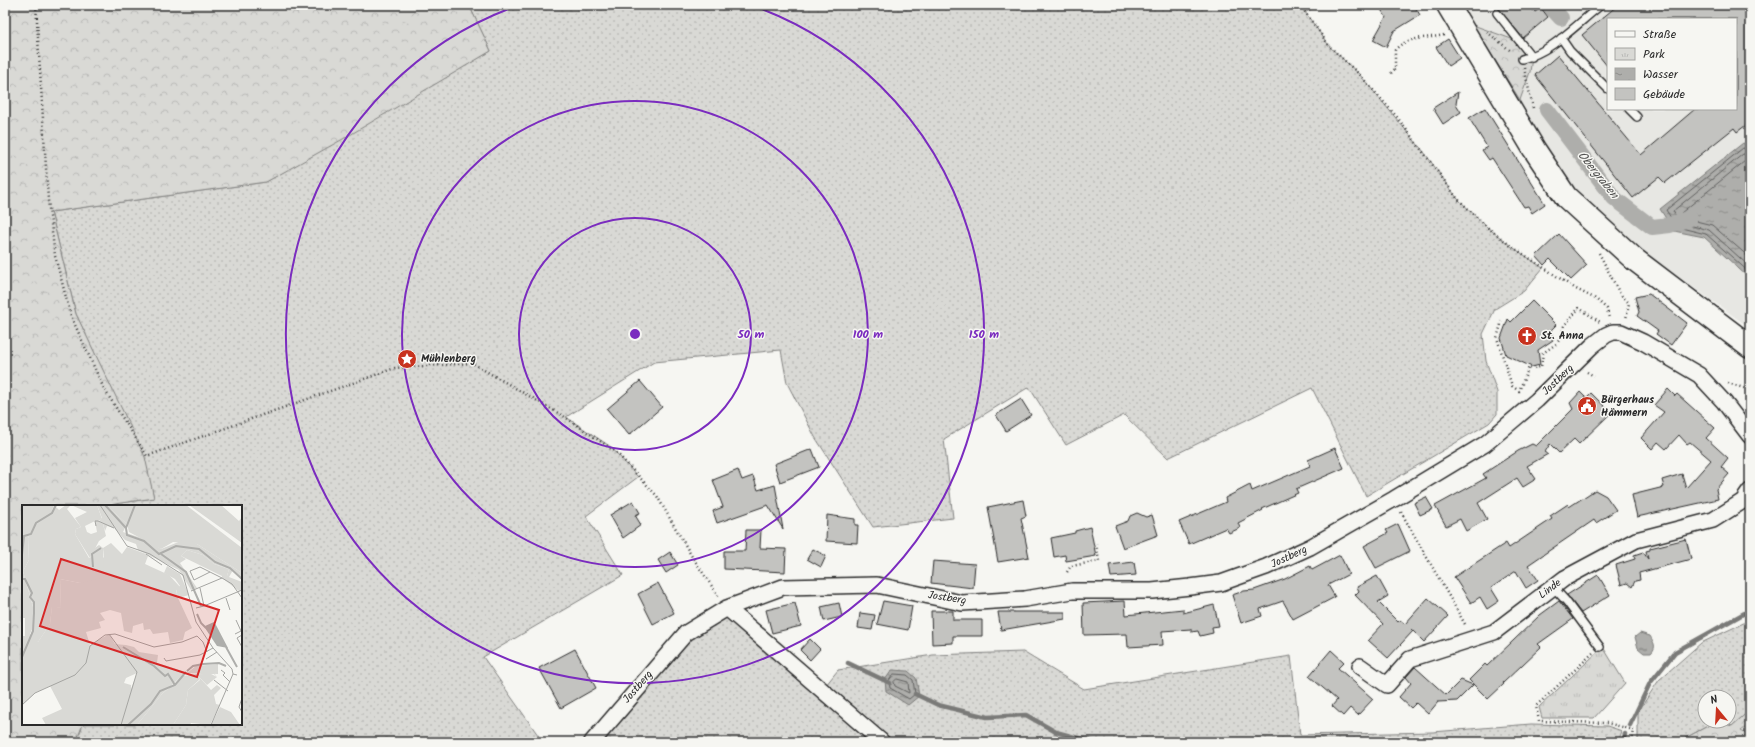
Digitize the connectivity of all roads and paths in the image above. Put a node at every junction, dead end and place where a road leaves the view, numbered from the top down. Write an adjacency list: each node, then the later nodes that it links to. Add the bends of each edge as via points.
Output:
1 (36, 5): 28 (path, via 48,200 55,256 71,316 104,389 147,456 395,368 472,363 565,417 616,452 657,496 691,555)
2 (1300, 5): 20 (path, via 1330,47 1360,75 1397,117 1457,198 1511,246 1576,289 1596,299 1607,309)
3 (1448, 5): 21 (main road, via 1534,149 1566,197 1634,259)
4 (1601, 5): 5 (lane)
5 (1593, 8): 9 (lane)
6 (1497, 13): 10 (lane)
7 (1485, 31): 11 (path)
8 (1450, 33): 12 (path, via 1401,43 1395,50 1395,69)
9 (1561, 38): 10 (lane); 13 (lane, via 1570,51)
10 (1532, 57): 11 (lane)
11 (1522, 59): 15 (path)
12 (1391, 73)
13 (1607, 87)
14 (1630, 110): 16 (lane)
15 (1534, 116)
16 (1637, 117)
17 (1597, 250): 18 (path, via 1620,294 1629,303)
18 (1629, 313)
19 (1502, 321): 20 (path, via 1497,338 1512,386 1519,391 1529,367 1542,367 1543,353 1561,338 1564,326 1579,308 1600,321)
20 (1609, 333): 22 (street, via 1621,332 1643,342 1699,375); 24 (street, Jostberg, via 1485,444)
21 (1750, 346)
22 (1750, 436)
23 (1750, 491): 27 (street, Linde, via 1743,501 1713,520 1636,540)
24 (1394, 499): 28 (street, Jostberg, via 1310,547 1266,567 1221,583 1152,591 1072,591 1025,599 962,603 877,585 783,587); 29 (path)
25 (1096, 543): 26 (path, via 1099,561 1071,566)
26 (1067, 572)
27 (1552, 587): 30 (lane, via 1566,601); 31 (street, Linde, via 1494,632 1410,659 1387,685)
28 (727, 608): 32 (street, Jostberg, via 686,633); 33 (street)
29 (1464, 619)
30 (1600, 647): 34 (path, via 1536,706 1539,721 1607,723 1634,730)
31 (1360, 666)
32 (592, 742)
33 (882, 742)
34 (1632, 742)

